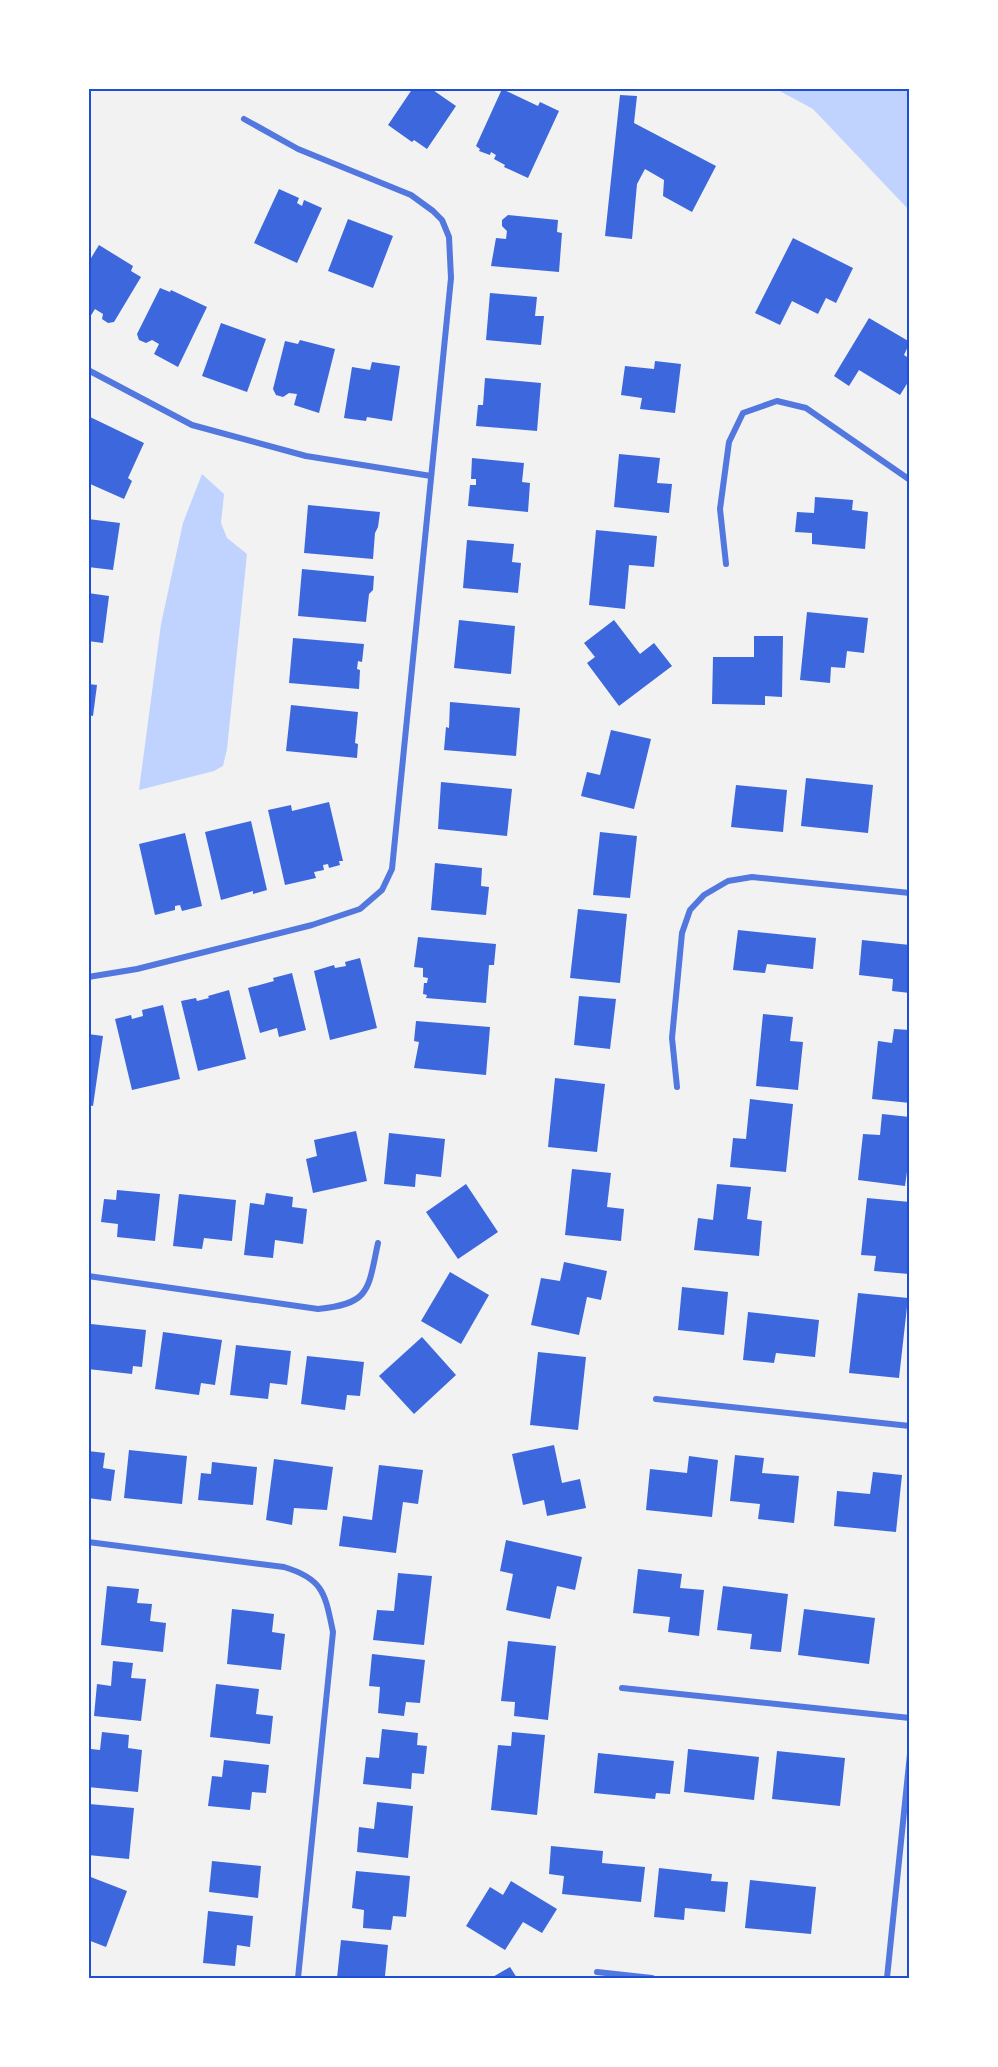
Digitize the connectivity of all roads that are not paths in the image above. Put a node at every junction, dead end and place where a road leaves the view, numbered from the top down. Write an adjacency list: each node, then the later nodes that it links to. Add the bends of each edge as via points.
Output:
1 (244, 119): 3 (street, via 298,149 411,195 442,220 449,237 450,278)
2 (88, 370): 3 (street, via 192,425 306,456)
3 (431, 476): 7 (street, via 396,836 392,869 382,890 360,909 312,925 137,969)
4 (909, 480): 5 (street, via 806,408 777,401 743,413 729,442 720,509)
5 (726, 564)
6 (909, 893): 8 (street, via 752,877 728,881 704,895 690,910 682,933 672,1038)
7 (88, 977)
8 (677, 1087)
9 (378, 1243): 10 (street, via 368,1288 357,1300 338,1307 318,1309)
10 (88, 1276)
11 (656, 1399): 12 (street)
12 (909, 1426)
13 (88, 1542): 18 (street, via 284,1567 304,1573 318,1585 333,1632)
14 (622, 1688): 15 (street)
15 (909, 1718)
16 (909, 1754): 20 (street)
17 (597, 1972): 19 (street)
18 (298, 1978)
19 (652, 1978)
20 (887, 1978)

